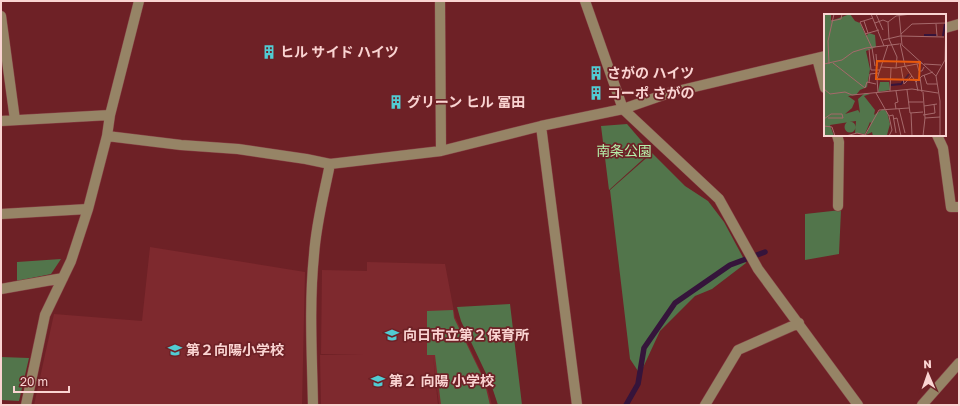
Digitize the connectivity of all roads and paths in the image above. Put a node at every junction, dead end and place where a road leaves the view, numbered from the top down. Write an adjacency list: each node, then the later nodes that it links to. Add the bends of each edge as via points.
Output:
1 (139, 1): 10 (street)
2 (440, 1): 17 (street)
3 (585, 1): 9 (street)
4 (1, 16): 11 (street)
5 (959, 24): 6 (street)
6 (946, 28)
7 (821, 57): 8 (street); 9 (street, via 669,93)
8 (824, 80)
9 (623, 109): 13 (street); 25 (street, via 719,199 758,269)
10 (110, 115): 11 (street); 14 (street)
11 (15, 120): 12 (street)
12 (1, 121)
13 (541, 126): 17 (street); 29 (street)
14 (107, 136): 18 (street, via 238,149 306,158); 21 (street)
15 (837, 136): 19 (street)
16 (937, 136): 20 (street, via 943,148 951,207)
17 (442, 151): 18 (street)
18 (330, 164): 28 (street, via 314,256)
19 (838, 206)
20 (959, 207)
21 (88, 209): 22 (street); 23 (street, via 72,261)
22 (1, 214)
23 (63, 278): 24 (street); 27 (street, via 45,315)
24 (1, 289)
25 (799, 323): 30 (street, via 738,350); 31 (street)
26 (959, 363): 32 (street)
27 (26, 405)
28 (313, 405)
29 (577, 405)
30 (705, 405)
31 (858, 405)
32 (922, 405)

